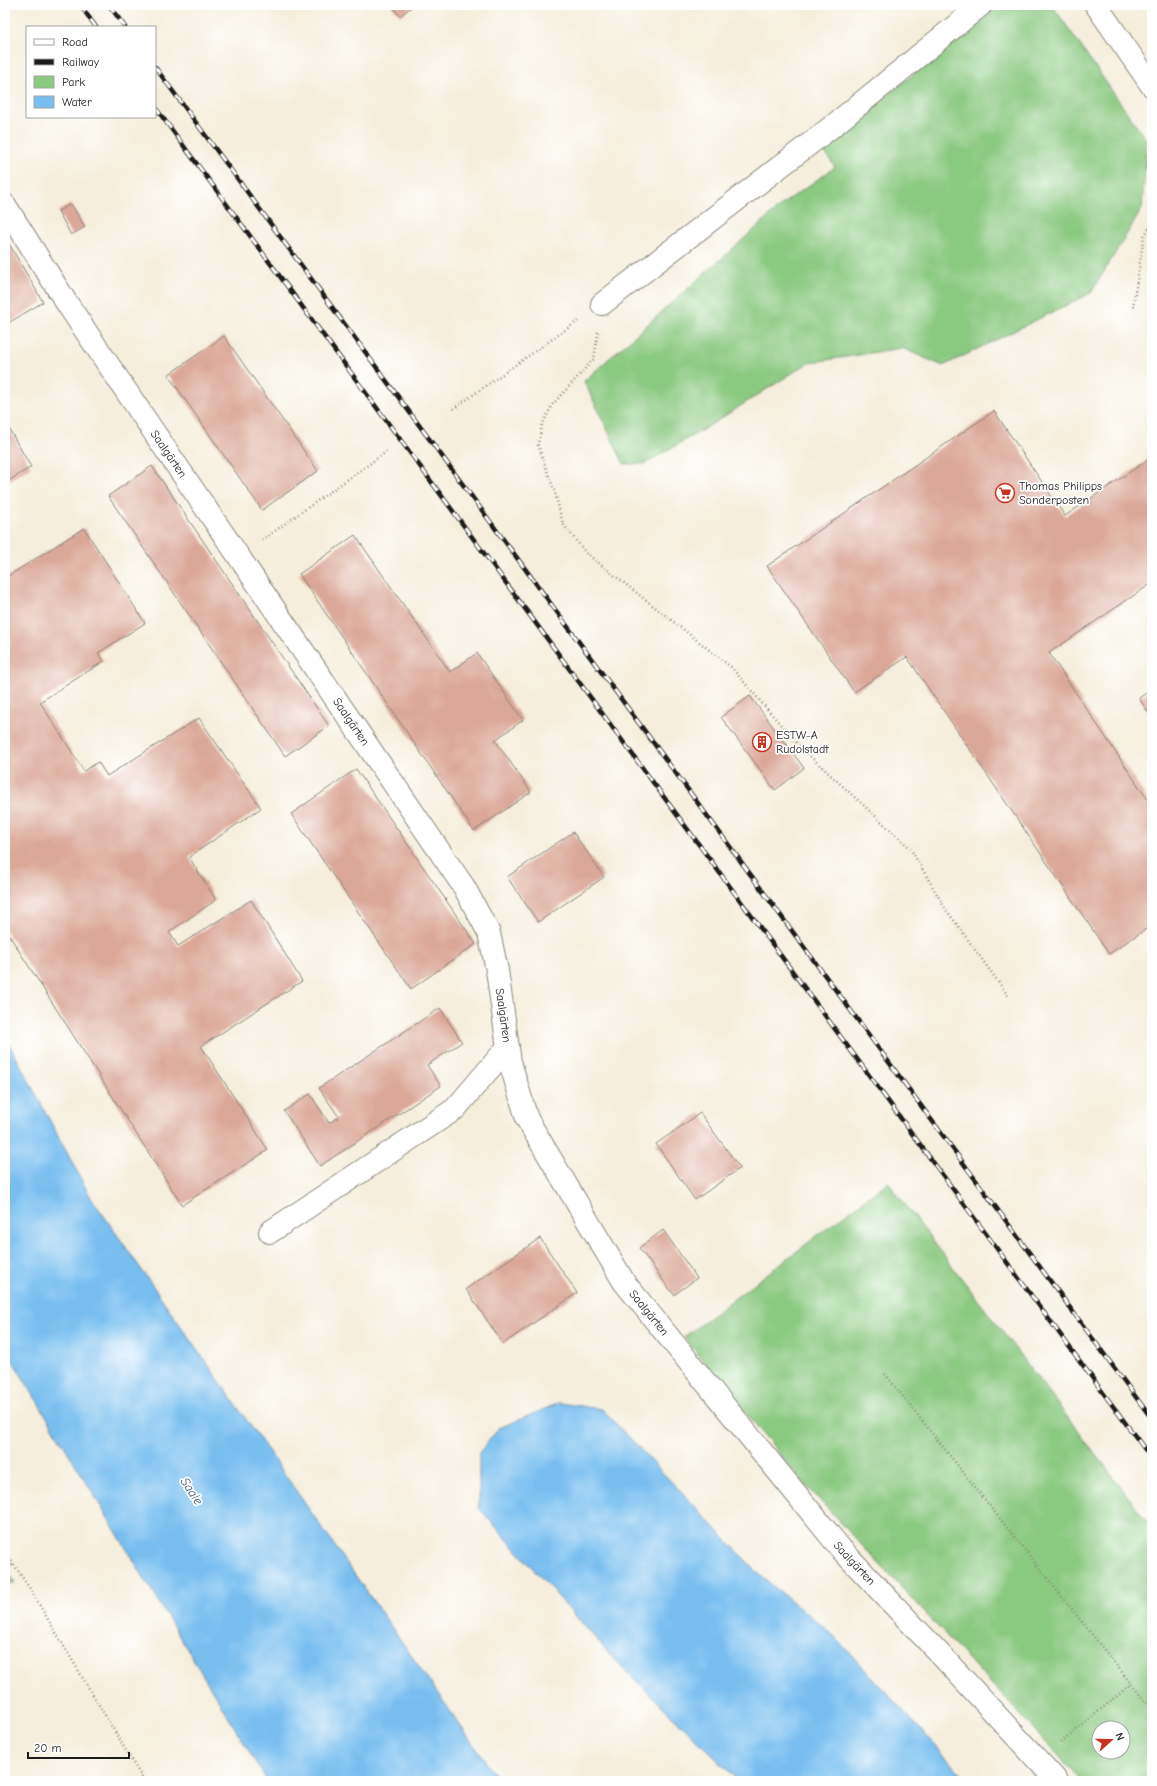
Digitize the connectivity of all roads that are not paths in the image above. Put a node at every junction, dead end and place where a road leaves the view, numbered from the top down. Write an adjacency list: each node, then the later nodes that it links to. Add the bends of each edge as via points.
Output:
1 (981, 5): 5 (street, via 834,124)
2 (1096, 5): 3 (street)
3 (1152, 86)
4 (5, 205): 6 (street, Saalgärten, via 71,308 464,886 490,933)
5 (602, 304)
6 (508, 1047): 7 (street, via 455,1110); 8 (street, Saalgärten, via 527,1119 624,1282 840,1549)
7 (270, 1232)
8 (1057, 1781)

